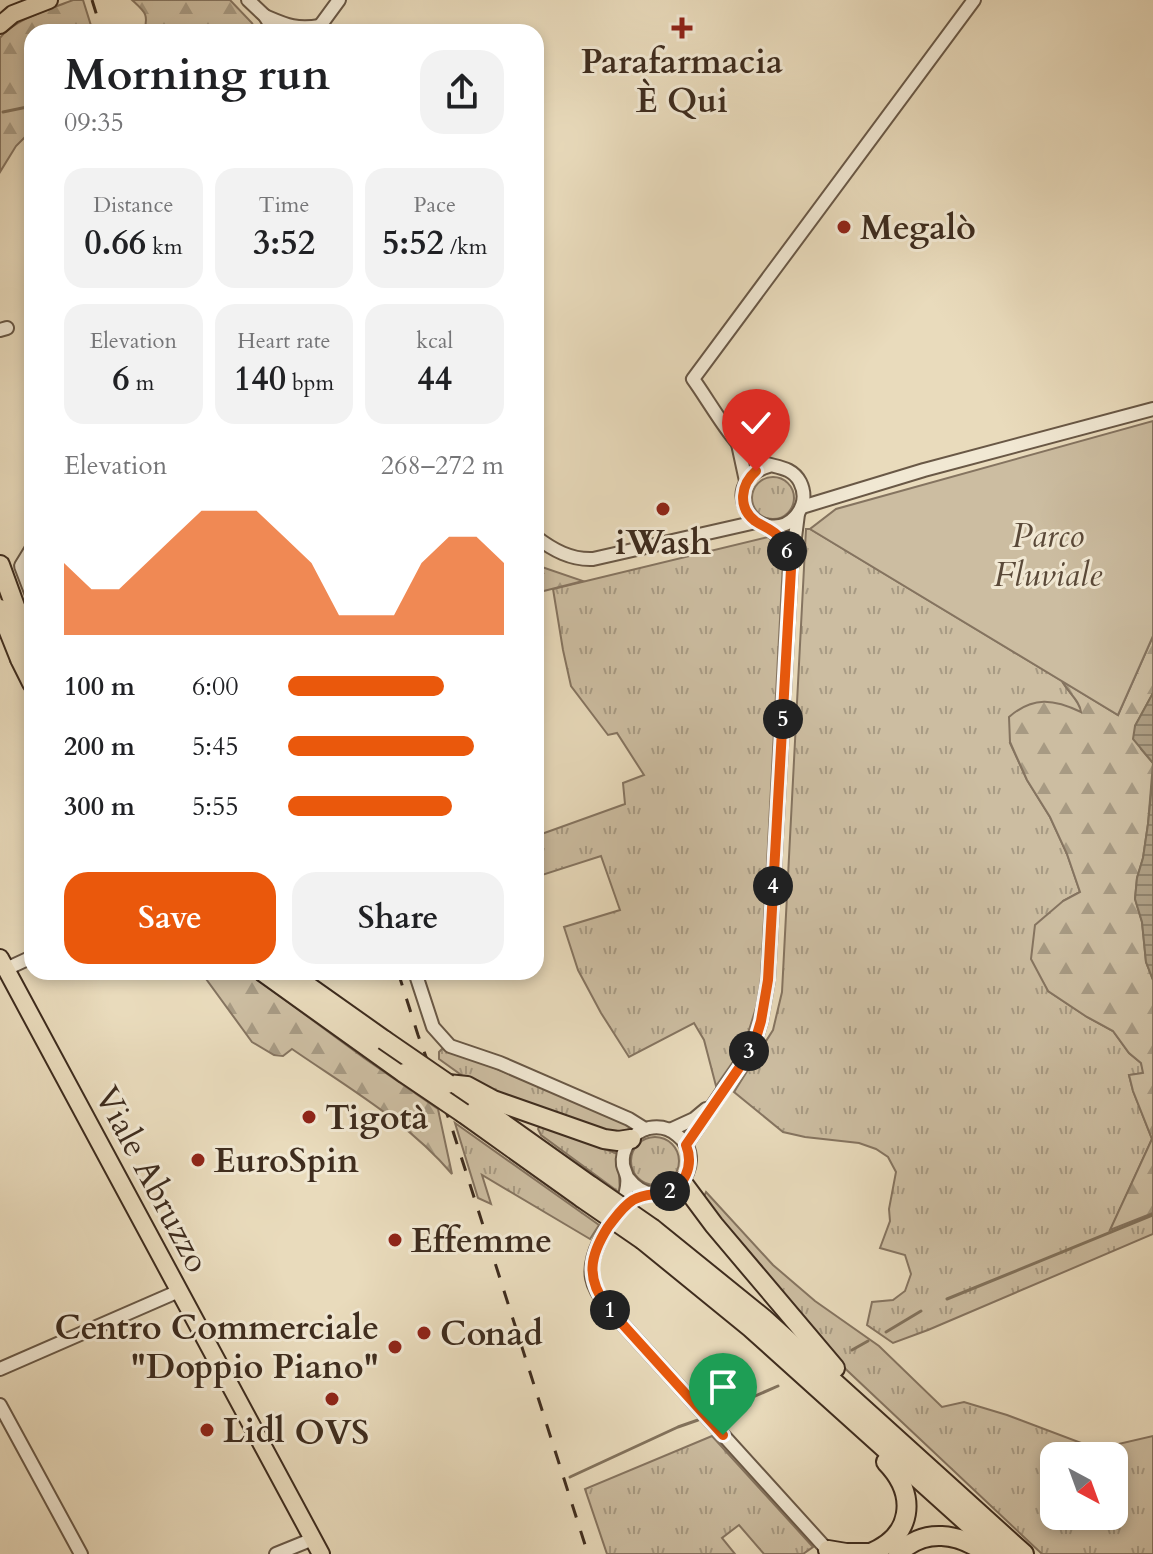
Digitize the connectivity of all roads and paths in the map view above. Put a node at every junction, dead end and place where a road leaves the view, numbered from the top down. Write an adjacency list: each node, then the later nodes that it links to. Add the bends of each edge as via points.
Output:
1 (49, 0): 9 (main road)
2 (248, 0): 5 (street)
3 (339, 0): 8 (street)
4 (974, 0): 11 (street, via 693,379)
5 (265, 16): 6 (street); 7 (street)
6 (270, 24)
7 (284, 24)
8 (322, 24)
9 (0, 25)
10 (1153, 409): 14 (street, via 924,470)
11 (737, 441): 12 (street); 13 (street)
12 (769, 466): 13 (street); 14 (street, via 794,474 803,489)
13 (746, 481): 15 (street, via 744,507)
14 (800, 511): 16 (street, via 785,524); 19 (street)
15 (756, 522): 16 (street); 17 (street, via 593,559 568,556)
16 (769, 527): 19 (street, via 787,549)
17 (544, 543)
18 (0, 565): 20 (highway)
19 (791, 569): 28 (street, via 765,1002 752,1046)
20 (8, 609): 21 (highway, bridge)
21 (24, 649)
22 (24, 959): 23 (street)
23 (3, 964): 37 (main road, Viale Abruzzo)
24 (273, 980): 27 (highway, bridge, via 404,1073)
25 (299, 980): 27 (highway, bridge)
26 (418, 980): 30 (street, via 433,1027 450,1046 629,1119)
27 (462, 1096): 30 (highway, via 493,1100 604,1139 618,1141); 36 (highway, bridge)
28 (715, 1102): 29 (street); 31 (street)
29 (670, 1130): 30 (street, via 658,1127); 31 (street)
30 (638, 1134): 32 (street, via 623,1158)
31 (686, 1145): 33 (street, via 689,1166)
32 (628, 1178): 34 (street); 35 (street)
33 (682, 1182): 34 (street, via 671,1191); 41 (highway, via 821,1353 870,1402)
34 (650, 1194): 35 (street)
35 (622, 1207): 43 (street, via 593,1261 592,1278 601,1298)
36 (648, 1235): 40 (highway); 41 (highway, via 731,1291)
37 (179, 1291): 38 (street); 42 (main road, Viale Abruzzo)
38 (0, 1369)
39 (0, 1405): 45 (street)
40 (842, 1409): 44 (highway, via 848,1427 896,1473 907,1496 899,1532); 49 (highway)
41 (876, 1419): 50 (highway)
42 (317, 1547): 46 (street)
43 (829, 1552): 44 (highway)
44 (869, 1553)
45 (81, 1554)
46 (276, 1554)
47 (898, 1554): 48 (highway, via 915,1541 939,1535 967,1541)
48 (987, 1554)
49 (1002, 1554)
50 (1024, 1554)

